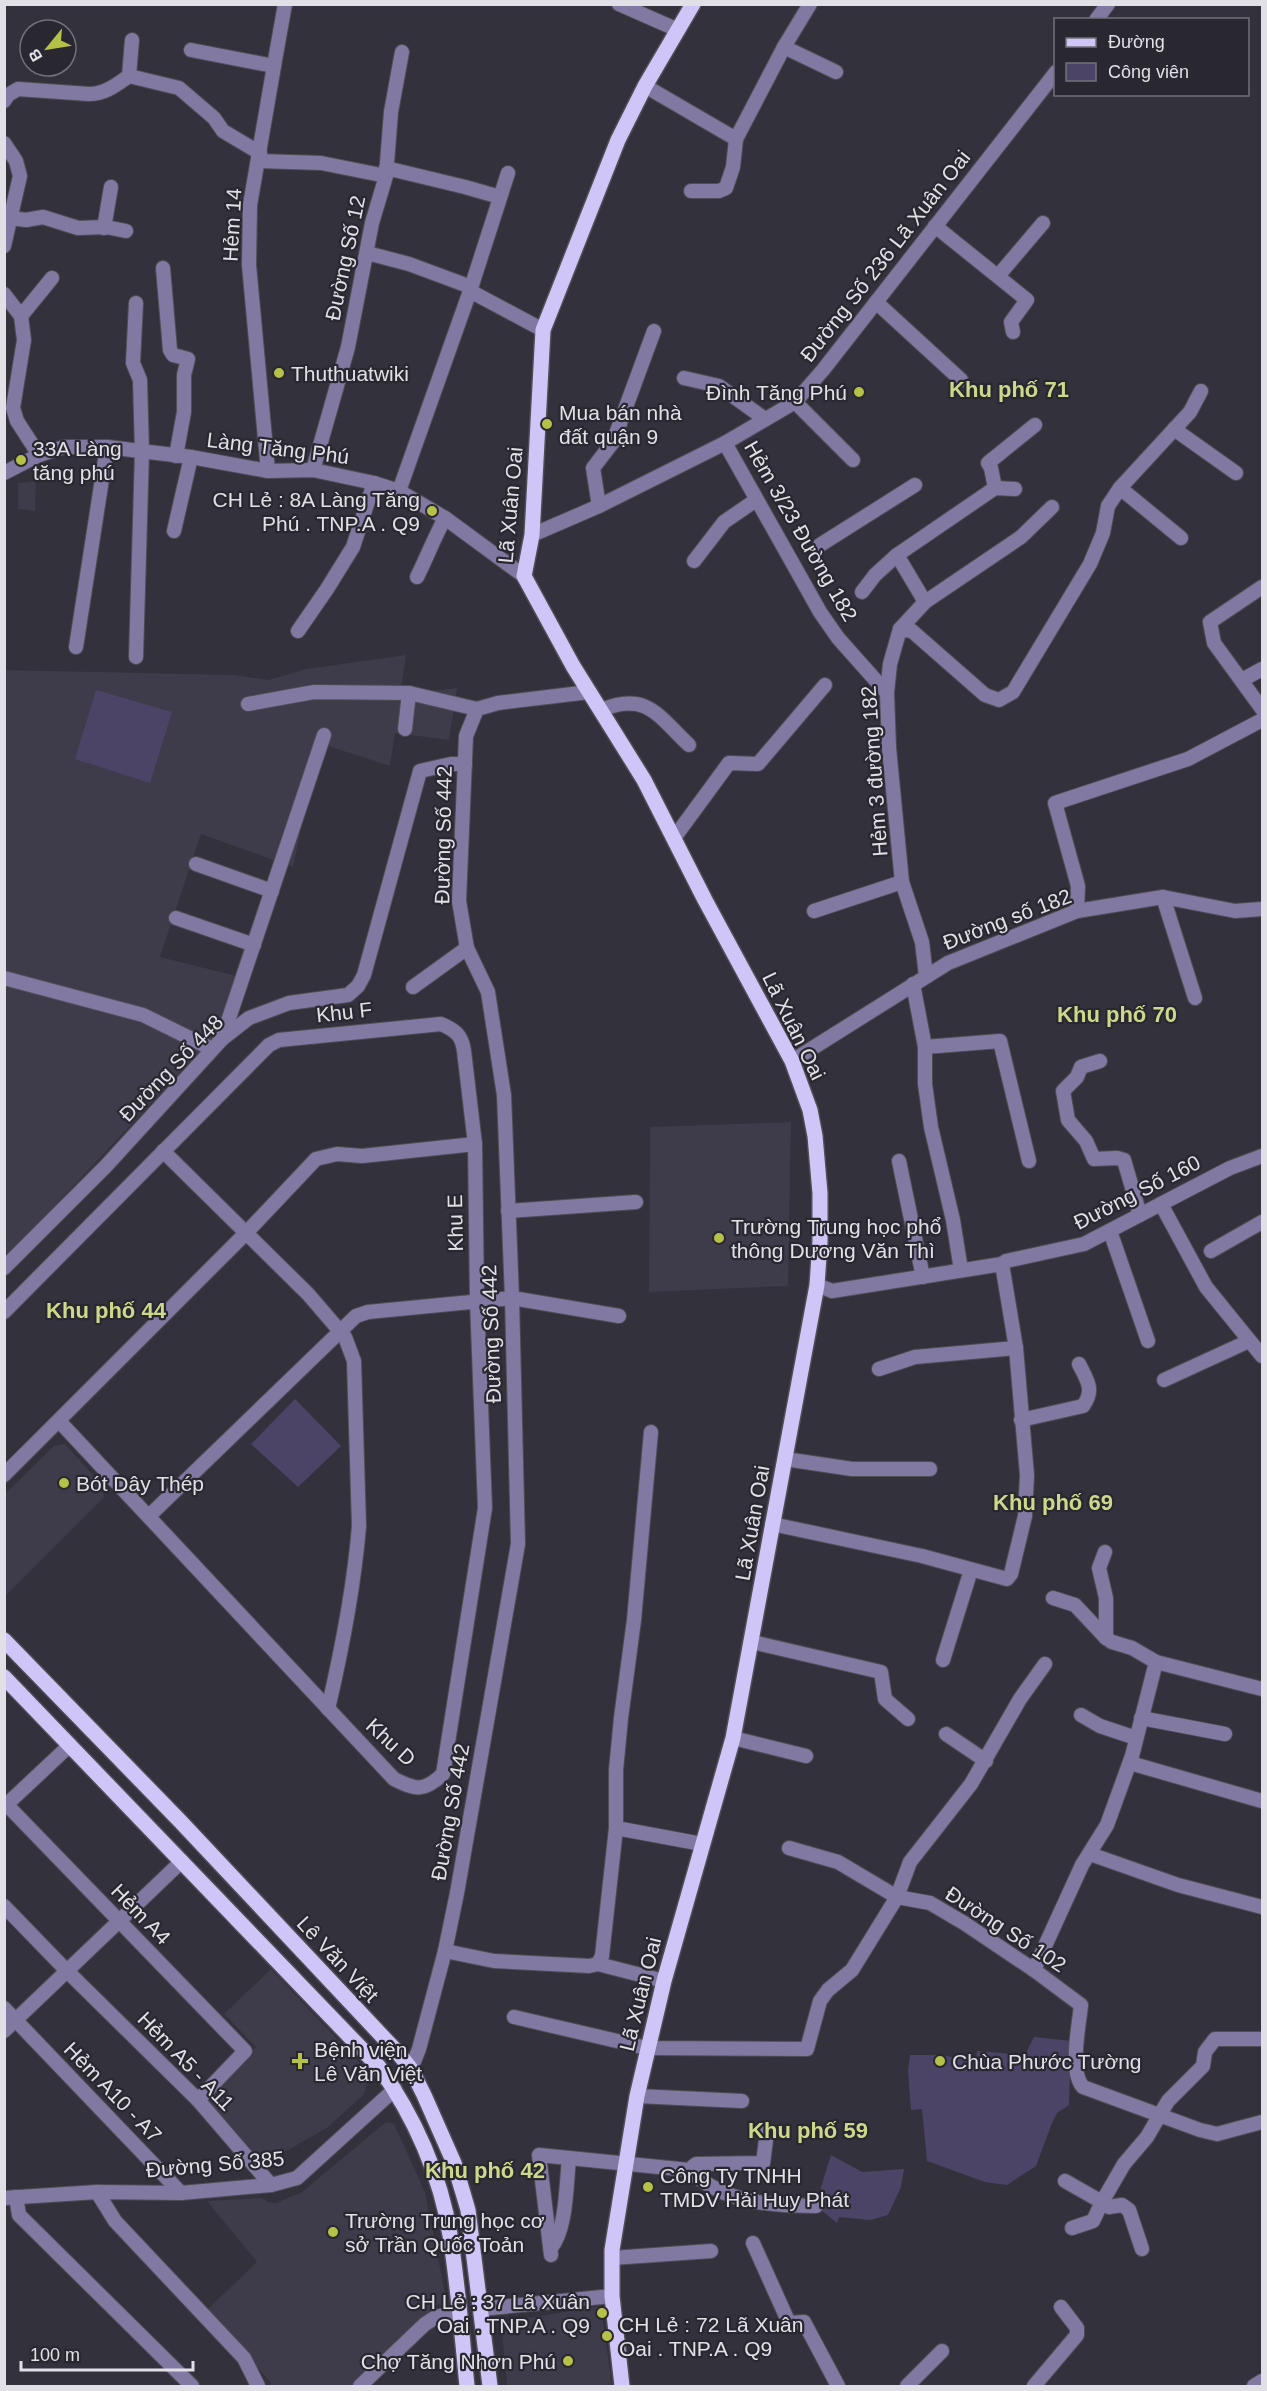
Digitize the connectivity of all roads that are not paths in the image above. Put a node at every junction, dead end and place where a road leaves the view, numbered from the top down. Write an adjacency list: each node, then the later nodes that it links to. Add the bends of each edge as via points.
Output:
1 (285, 4): 12 (street, Hẻm 14)
2 (619, 4): 7 (street)
3 (693, 4): 7 (main road, Lã Xuân Oai)
4 (810, 4): 9 (street)
5 (1108, 4): 6 (street)
6 (1098, 18)
7 (678, 30): 16 (main road, Lã Xuân Oai)
8 (132, 40): 15 (street)
9 (784, 47): 13 (street); 18 (street)
10 (191, 50): 12 (street)
11 (402, 52): 21 (street, Đường Số 12)
12 (274, 66): 20 (street, Hẻm 14)
13 (836, 72)
14 (1054, 75): 28 (street, Đường Số 236 Lã Xuân Oai)
15 (129, 76): 17 (street, via 100,94 18,89); 20 (street, via 179,88 214,118 223,131)
16 (645, 86): 18 (street); 41 (main road, Lã Xuân Oai, via 618,140)
17 (4, 102)
18 (736, 139): 24 (street, via 726,188)
19 (4, 143): 26 (street, via 20,176)
20 (260, 157): 21 (street); 59 (street, Hẻm 14, via 249,205 249,265)
21 (386, 172): 25 (street); 32 (street, Đường Số 12)
22 (508, 173): 25 (street)
23 (111, 187): 29 (street)
24 (691, 191)
25 (500, 197): 36 (street)
26 (11, 218): 29 (street, via 43,217 78,228); 31 (street)
27 (1043, 223): 34 (street)
28 (935, 226): 34 (street); 38 (street, Đường Số 236 Lã Xuân Oai)
29 (104, 228): 30 (street)
30 (126, 231)
31 (4, 246)
32 (367, 253): 36 (street, via 409,264); 58 (street, Đường Số 12, via 348,347)
33 (163, 268): 55 (street, via 170,350 173,355 188,359)
34 (998, 276): 43 (street, via 1027,300 1011,322)
35 (52, 278): 40 (street)
36 (470, 289): 41 (street); 67 (street)
37 (4, 294): 40 (street)
38 (876, 302): 45 (street); 47 (street, Đường Số 236 Lã Xuân Oai)
39 (136, 303): 53 (street, via 133,363 140,380)
40 (21, 316): 54 (street, via 24,340 13,408)
41 (543, 330): 73 (main road, Lã Xuân Oai)
42 (654, 332): 69 (street, via 613,442 593,468)
43 (1013, 332)
44 (684, 378): 48 (street, via 719,386)
45 (961, 380)
46 (1201, 391): 50 (street, via 1190,412)
47 (795, 402): 48 (street, Đường Số 236 Lã Xuân Oai); 57 (street)
48 (765, 419): 51 (street, Đường Số 236 Lã Xuân Oai)
49 (1035, 425): 64 (street, via 987,464)
50 (1174, 429): 61 (street); 65 (street)
51 (725, 443): 68 (street, Hẻm 3/23 Đường 182); 69 (street, Đường Số 236 Lã Xuân Oai)
52 (107, 447): 53 (street, Làng Tăng Phú); 54 (street, Làng Tăng Phú, via 64,447); 85 (street)
53 (142, 452): 55 (street, Làng Tăng Phú); 86 (street)
54 (39, 455): 60 (street, Làng Tăng Phú)
55 (176, 456): 56 (street, Làng Tăng Phú)
56 (190, 458): 59 (street, Làng Tăng Phú); 72 (street)
57 (854, 460)
58 (313, 470): 59 (street, Làng Tăng Phú); 62 (street, Làng Tăng Phú)
59 (268, 471)
60 (4, 473)
61 (1236, 473)
62 (374, 483): 67 (street, Làng Tăng Phú); 84 (street, via 352,547)
63 (915, 485): 75 (street)
64 (995, 488): 66 (street); 76 (street)
65 (1120, 488): 74 (street); 83 (street, via 1108,506 1103,533 1090,564 1013,692 999,700 985,695 912,632)
66 (1015, 489)
67 (399, 491): 71 (street, Làng Tăng Phú)
68 (756, 500): 77 (street, via 724,522); 92 (street, Hẻm 3/23 Đường 182, via 820,612)
69 (599, 506): 73 (street, Đường Số 236 Lã Xuân Oai)
70 (1052, 507): 82 (street, via 1021,537)
71 (445, 518): 78 (street, Làng Tăng Phú); 79 (street)
72 (174, 531)
73 (532, 535): 78 (main road, Lã Xuân Oai)
74 (1181, 538)
75 (820, 545)
76 (897, 555): 81 (street); 82 (street)
77 (694, 561)
78 (524, 576): 90 (main road, Lã Xuân Oai)
79 (417, 577)
80 (1263, 586): 88 (street, via 1210,622 1214,643)
81 (862, 592)
82 (925, 602): 83 (street)
83 (900, 630): 92 (street, Hẻm 3 đường 182)
84 (298, 631)
85 (76, 647)
86 (136, 657)
87 (1263, 669): 88 (street)
88 (1242, 680): 95 (street)
89 (825, 685): 102 (street, via 758,764 729,763)
90 (589, 692): 94 (street); 96 (main road, Lã Xuân Oai)
91 (409, 693): 93 (street, via 314,692); 94 (street); 98 (street)
92 (887, 693): 104 (street, Hẻm 3 đường 182)
93 (248, 704)
94 (477, 709): 101 (street, Đường Số 442, via 466,736)
95 (1263, 709)
96 (601, 710): 100 (street, via 625,702 647,706); 102 (main road, Lã Xuân Oai)
97 (1263, 720): 109 (street, via 1188,759 1055,803 1078,886)
98 (405, 729)
99 (324, 735): 105 (street)
100 (689, 745)
101 (465, 764): 112 (street, Đường Số 442, via 459,901); 118 (street, Đường Số 448, via 420,771 358,986 348,995 290,1003 249,1018)
102 (674, 838): 121 (main road, Lã Xuân Oai)
103 (196, 864): 105 (street)
104 (902, 882): 108 (street); 113 (street, Hẻm 3 đường 182, via 922,942)
105 (272, 891): 111 (street)
106 (1163, 897): 107 (street, Đường số 182, via 1235,911); 109 (street, Đường số 182); 117 (street)
107 (1263, 909)
108 (814, 911)
109 (1077, 911): 113 (street, Đường số 182, via 948,963)
110 (176, 918): 111 (street)
111 (254, 945): 118 (street)
112 (467, 948): 116 (street); 130 (street, Đường Số 442, via 488,992 504,1095)
113 (926, 976): 115 (street, Đường số 182)
114 (4, 978): 120 (street, via 143,1015)
115 (913, 984): 119 (street); 121 (street)
116 (412, 987)
117 (1195, 998)
118 (222, 1039): 120 (street, Đường Số 448)
119 (925, 1047): 127 (street, via 1000,1041); 138 (street, via 931,1127)
120 (212, 1049): 137 (street, Đường Số 448, via 106,1166)
121 (792, 1061): 140 (main road, Lã Xuân Oai, via 815,1136 820,1193)
122 (1100, 1061): 131 (street, via 1081,1067 1063,1091 1068,1120 1094,1159 1125,1160)
123 (475, 1144): 124 (street, Khu F, via 462,1041 458,1033 441,1024 279,1040 246,1067); 134 (street, via 362,1156 337,1154 316,1159); 142 (street, Khu E)
124 (163, 1151): 134 (street); 143 (street, Khu F)
125 (1263, 1156): 129 (street, Đường Số 160, via 1230,1168)
126 (899, 1161): 139 (street)
127 (1029, 1161)
128 (636, 1202): 130 (street)
129 (1161, 1204): 131 (street, Đường Số 160); 147 (street, via 1206,1287)
130 (508, 1211): 141 (street, Đường Số 442)
131 (1140, 1215): 133 (street, Đường Số 160)
132 (1263, 1222): 135 (street)
133 (1110, 1231): 136 (street, Đường Số 160, via 1084,1244); 146 (street)
134 (247, 1232): 145 (street); 154 (street)
135 (1211, 1251)
136 (1002, 1264): 138 (street, Đường Số 160); 148 (street)
137 (4, 1268)
138 (961, 1270): 139 (street, Đường Số 160)
139 (923, 1277): 140 (street, Đường Số 160, via 832,1291)
140 (817, 1285): 156 (main road, Lã Xuân Oai)
141 (512, 1298): 142 (street); 144 (street); 196 (street, Đường Số 442, via 518,1544)
142 (477, 1301): 145 (street, via 369,1312 356,1316); 172 (street, Khu D, via 485,1508 443,1774 427,1787 416,1788 394,1779)
143 (4, 1312)
144 (619, 1316)
145 (341, 1332): 159 (street); 172 (street, via 354,1361 359,1526 343,1645)
146 (1148, 1341)
147 (1249, 1341): 149 (street); 152 (street)
148 (1016, 1348): 151 (street, via 915,1357); 153 (street)
149 (1263, 1356)
150 (1079, 1364): 153 (street, via 1091,1388 1083,1406)
151 (879, 1369)
152 (1164, 1380)
153 (1021, 1420): 162 (street, via 1028,1475 1026,1516 1011,1574 1007,1579)
154 (59, 1421): 158 (street); 159 (street)
155 (651, 1432): 186 (street, via 616,1770)
156 (785, 1459): 157 (street, via 852,1468); 160 (main road, Lã Xuân Oai)
157 (930, 1469)
158 (4, 1475)
159 (149, 1516): 172 (street)
160 (772, 1524): 162 (street); 166 (main road, Lã Xuân Oai)
161 (1105, 1552): 164 (street, via 1099,1568 1106,1598)
162 (971, 1570): 167 (street)
163 (1053, 1598): 164 (street, via 1075,1605)
164 (1106, 1638): 168 (street)
165 (4, 1640): 187 (main road, Lê Văn Việt)
166 (752, 1642): 175 (street, via 881,1672 885,1699); 178 (main road, Lã Xuân Oai)
167 (943, 1660)
168 (1156, 1662): 171 (street); 174 (street)
169 (1045, 1664): 182 (street, via 1020,1699)
170 (4, 1677): 180 (main road, Lê Văn Việt)
171 (1263, 1689)
172 (328, 1709)
173 (1082, 1715): 179 (street, via 1100,1726)
174 (1141, 1718): 177 (street); 179 (street)
175 (908, 1719)
176 (946, 1734): 182 (street)
177 (1225, 1734)
178 (733, 1738): 181 (street); 188 (main road, Lã Xuân Oai)
179 (1136, 1738): 183 (street)
180 (70, 1745): 185 (street); 191 (main road, Lê Văn Việt)
181 (806, 1756)
182 (986, 1761): 192 (street, via 910,1862)
183 (1130, 1763): 184 (street); 190 (street, via 1107,1825)
184 (1263, 1801)
185 (6, 1806): 195 (street, Hẻm A4)
186 (616, 1828): 188 (street); 197 (street)
187 (201, 1844): 191 (main road); 207 (main road, Lê Văn Việt)
188 (702, 1844): 200 (main road, Lã Xuân Oai)
189 (789, 1848): 192 (street, Đường Số 102, via 838,1863)
190 (1090, 1854): 194 (street, via 1178,1885); 198 (street)
191 (182, 1861): 195 (street); 208 (main road, Lê Văn Việt, via 375,2062)
192 (897, 1897): 198 (street, Đường Số 102, via 930,1903); 206 (street, via 852,1970 820,2001 807,2049)
193 (4, 1906): 199 (street, Hẻm A5 - A11)
194 (1263, 1906)
195 (119, 1921): 199 (street); 210 (street, Hẻm A4, via 245,2051)
196 (445, 1950): 197 (street, via 494,1960); 207 (street, Đường Số 442)
197 (598, 1964): 200 (street)
198 (1034, 1970): 212 (street, Đường Số 102, via 1081,2005 1078,2082)
199 (67, 1971): 203 (street); 210 (street, Hẻm A5 - A11)
200 (664, 1981): 206 (main road, Lã Xuân Oai)
201 (4, 2008): 203 (street, Hẻm A10 - A7)
202 (514, 2017): 206 (street)
203 (16, 2020): 204 (street); 221 (street, Hẻm A10 - A7)
204 (4, 2031)
205 (1263, 2039): 212 (street, via 1215,2039 1205,2052 1203,2066 1168,2101)
206 (647, 2048): 209 (main road, Lã Xuân Oai)
207 (411, 2069): 208 (main road); 232 (main road, Lê Văn Việt, via 445,2144 468,2210)
208 (395, 2089): 219 (street, Đường Số 385, via 297,2178); 233 (main road, Lê Văn Việt, via 432,2168 441,2198)
209 (638, 2096): 211 (street); 216 (main road, Lã Xuân Oai)
210 (198, 2100): 219 (street, Hẻm A5 - A11)
211 (742, 2101)
212 (1159, 2116): 213 (street, Đường Số 102, via 1217,2134); 223 (street)
213 (1263, 2122)
214 (766, 2132): 217 (street, via 763,2163 696,2164)
215 (569, 2159): 215 (street, via 539,2155 551,2252 562,2222); 216 (street)
216 (628, 2163): 217 (street); 229 (main road, Lã Xuân Oai)
217 (689, 2170): 224 (street, via 704,2183 746,2200)
218 (1065, 2181): 223 (street)
219 (271, 2185): 221 (street, Đường Số 385)
220 (97, 2192): 221 (street, Đường Số 385); 222 (street, Đường Số 385); 237 (street, via 115,2221 244,2358)
221 (181, 2193)
222 (10, 2198): 236 (street, via 19,2215)
223 (1102, 2202): 225 (street, via 1093,2221); 227 (street, via 1109,2207 1122,2205 1129,2211)
224 (816, 2206)
225 (1072, 2228)
226 (753, 2243): 242 (street, via 789,2324 804,2322)
227 (1142, 2249)
228 (711, 2251): 229 (street)
229 (612, 2258): 230 (main road, Lã Xuân Oai)
230 (612, 2296): 232 (street); 241 (main road, Lã Xuân Oai)
231 (1061, 2307): 244 (street, via 1077,2328 1077,2335)
232 (481, 2309): 233 (main road); 240 (main road, Lê Văn Việt)
233 (460, 2311): 238 (street, via 425,2324); 239 (main road, Lê Văn Việt)
234 (942, 2351): 243 (street)
235 (1263, 2381): 245 (street)
236 (192, 2386)
237 (258, 2386)
238 (360, 2386)
239 (467, 2386)
240 (490, 2386)
241 (622, 2386)
242 (838, 2386)
243 (907, 2386)
244 (1034, 2386)
245 (1254, 2386)

